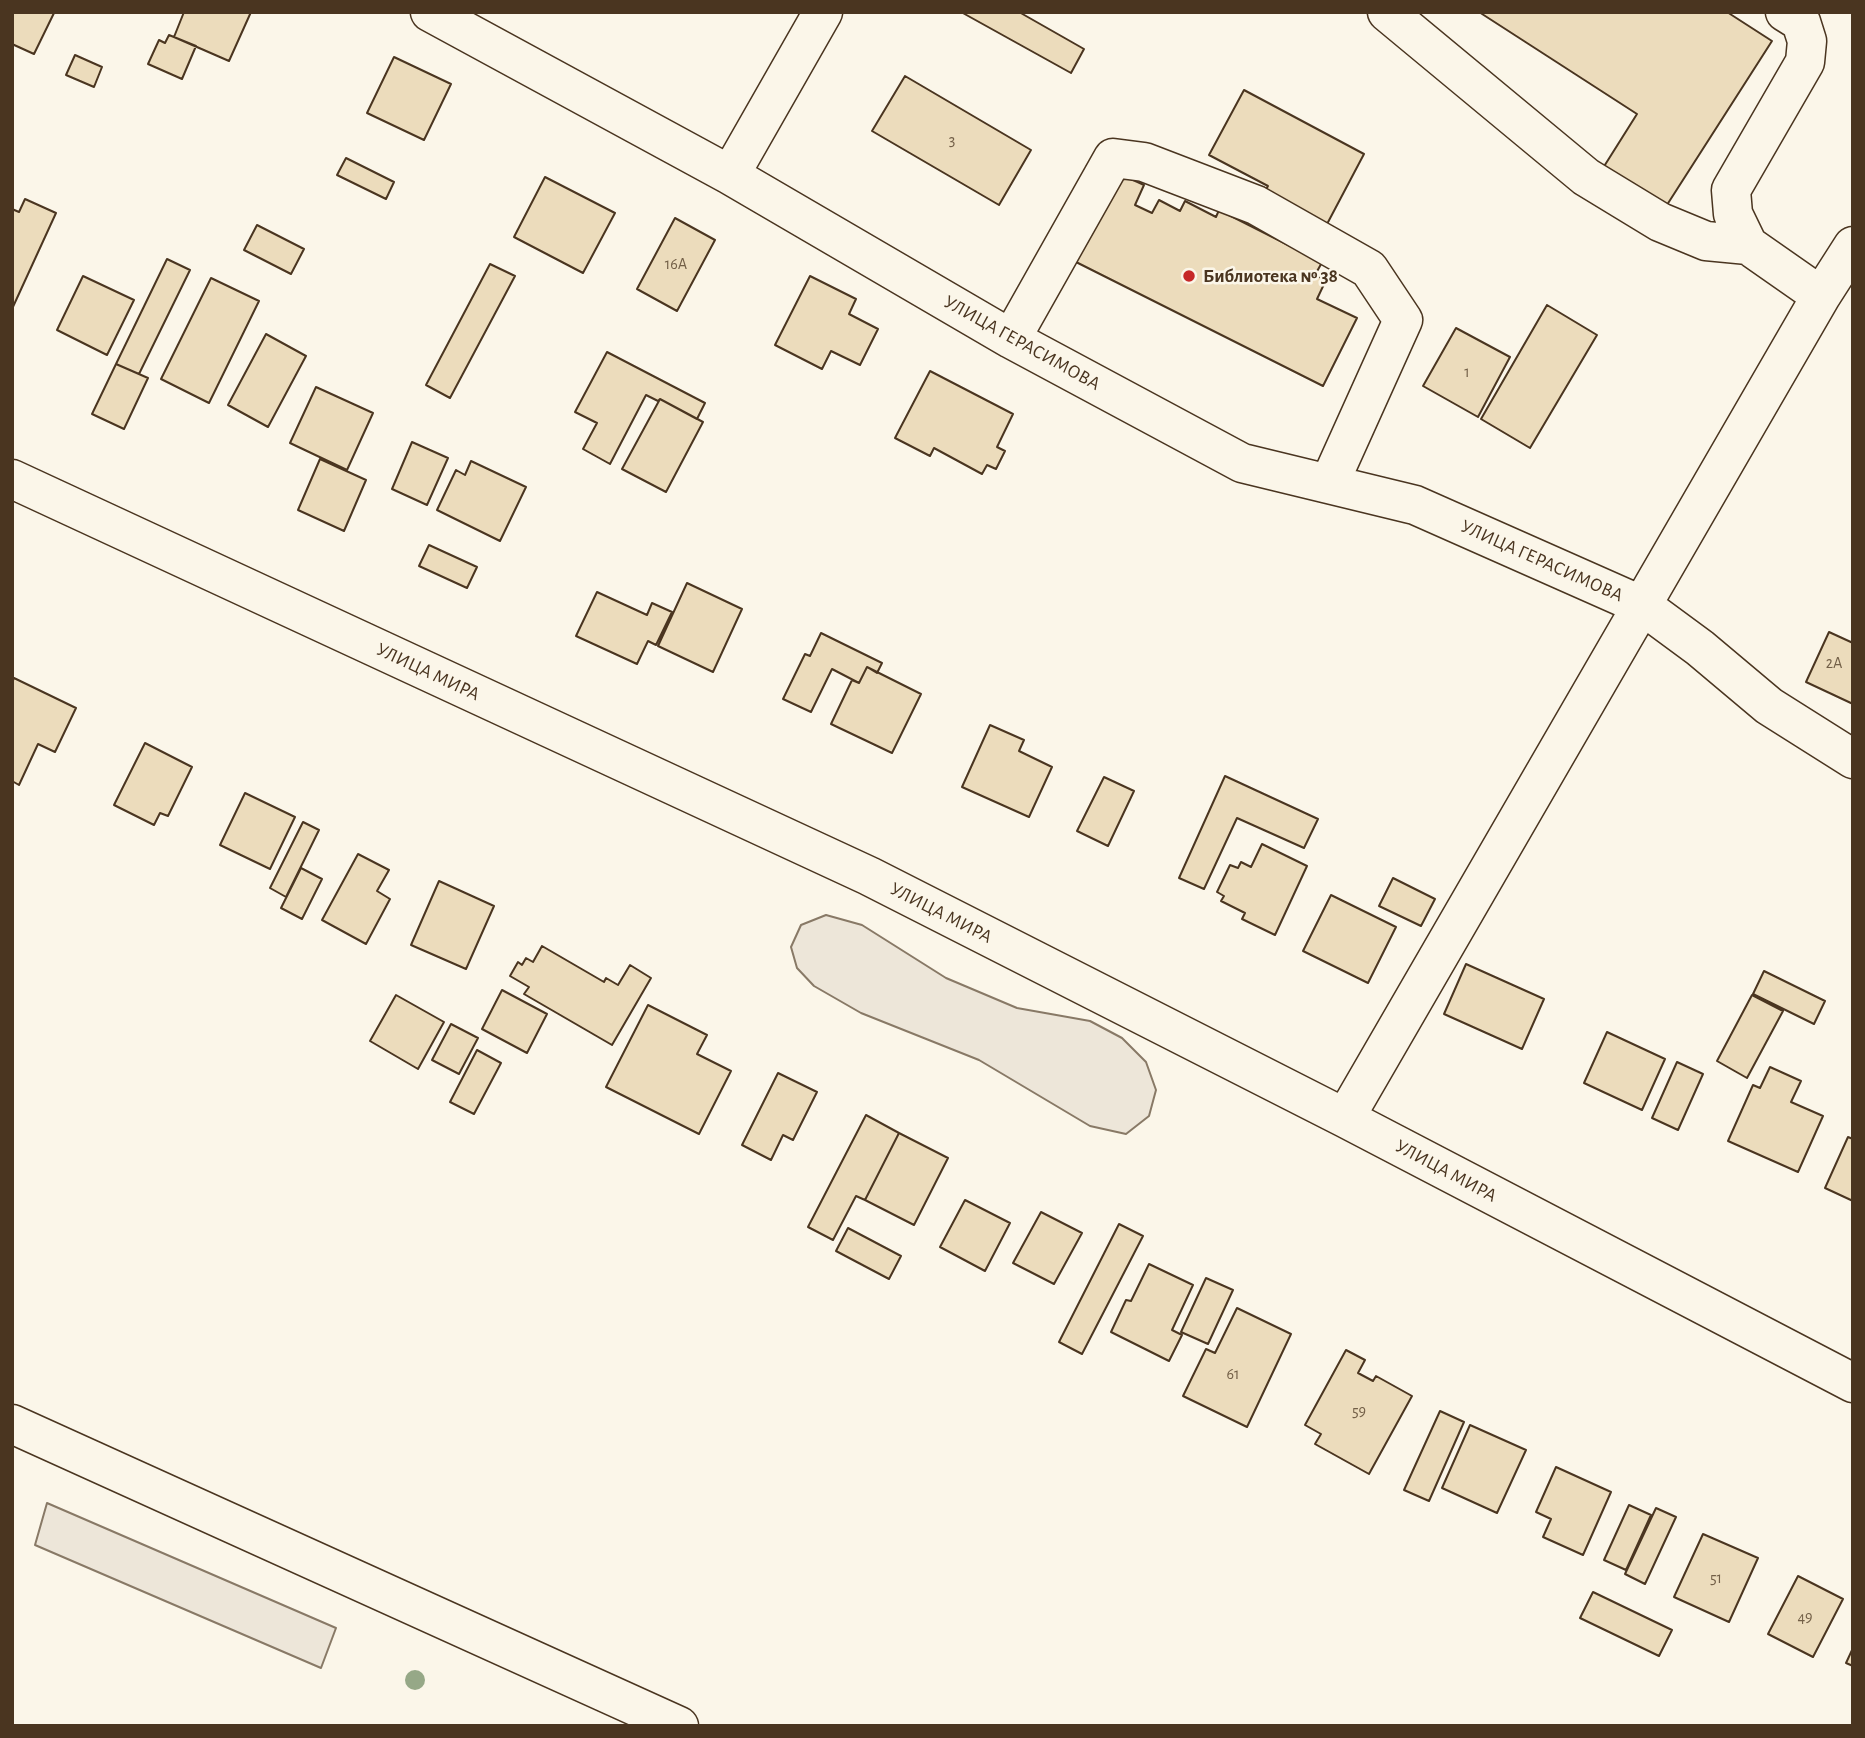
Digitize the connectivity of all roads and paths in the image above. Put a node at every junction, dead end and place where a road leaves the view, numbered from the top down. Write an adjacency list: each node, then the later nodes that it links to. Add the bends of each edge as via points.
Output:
1 (430, 12): 5 (main road, УЛИЦА ГЕРАСИМОВА)
2 (823, 12): 5 (main road)
3 (1387, 12): 6 (main road, via 1586,177 1660,222 1706,241)
4 (1785, 12): 6 (main road, via 1801,22 1807,41 1805,62 1731,190 1733,214)
5 (730, 175): 9 (main road, УЛИЦА ГЕРАСИМОВА)
6 (1748, 245): 8 (main road)
7 (1853, 246): 8 (main road)
8 (1821, 296): 12 (main road)
9 (1011, 339): 11 (main road, УЛИЦА ГЕРАСИМОВА, via 1242,463); 11 (main road, via 1113,158 1144,162 1256,205 1369,268 1403,320)
10 (12, 479): 14 (main road, УЛИЦА МИРА, via 869,876)
11 (1329, 484): 12 (main road, УЛИЦА ГЕРАСИМОВА, via 1415,505)
12 (1643, 607): 13 (main road, УЛИЦА ГЕРАСИМОВА, via 1769,706); 14 (main road)
13 (1853, 760)
14 (1345, 1118): 15 (main road, УЛИЦА МИРА)
15 (1853, 1383)
16 (12, 1424): 17 (main road)
17 (679, 1726)

